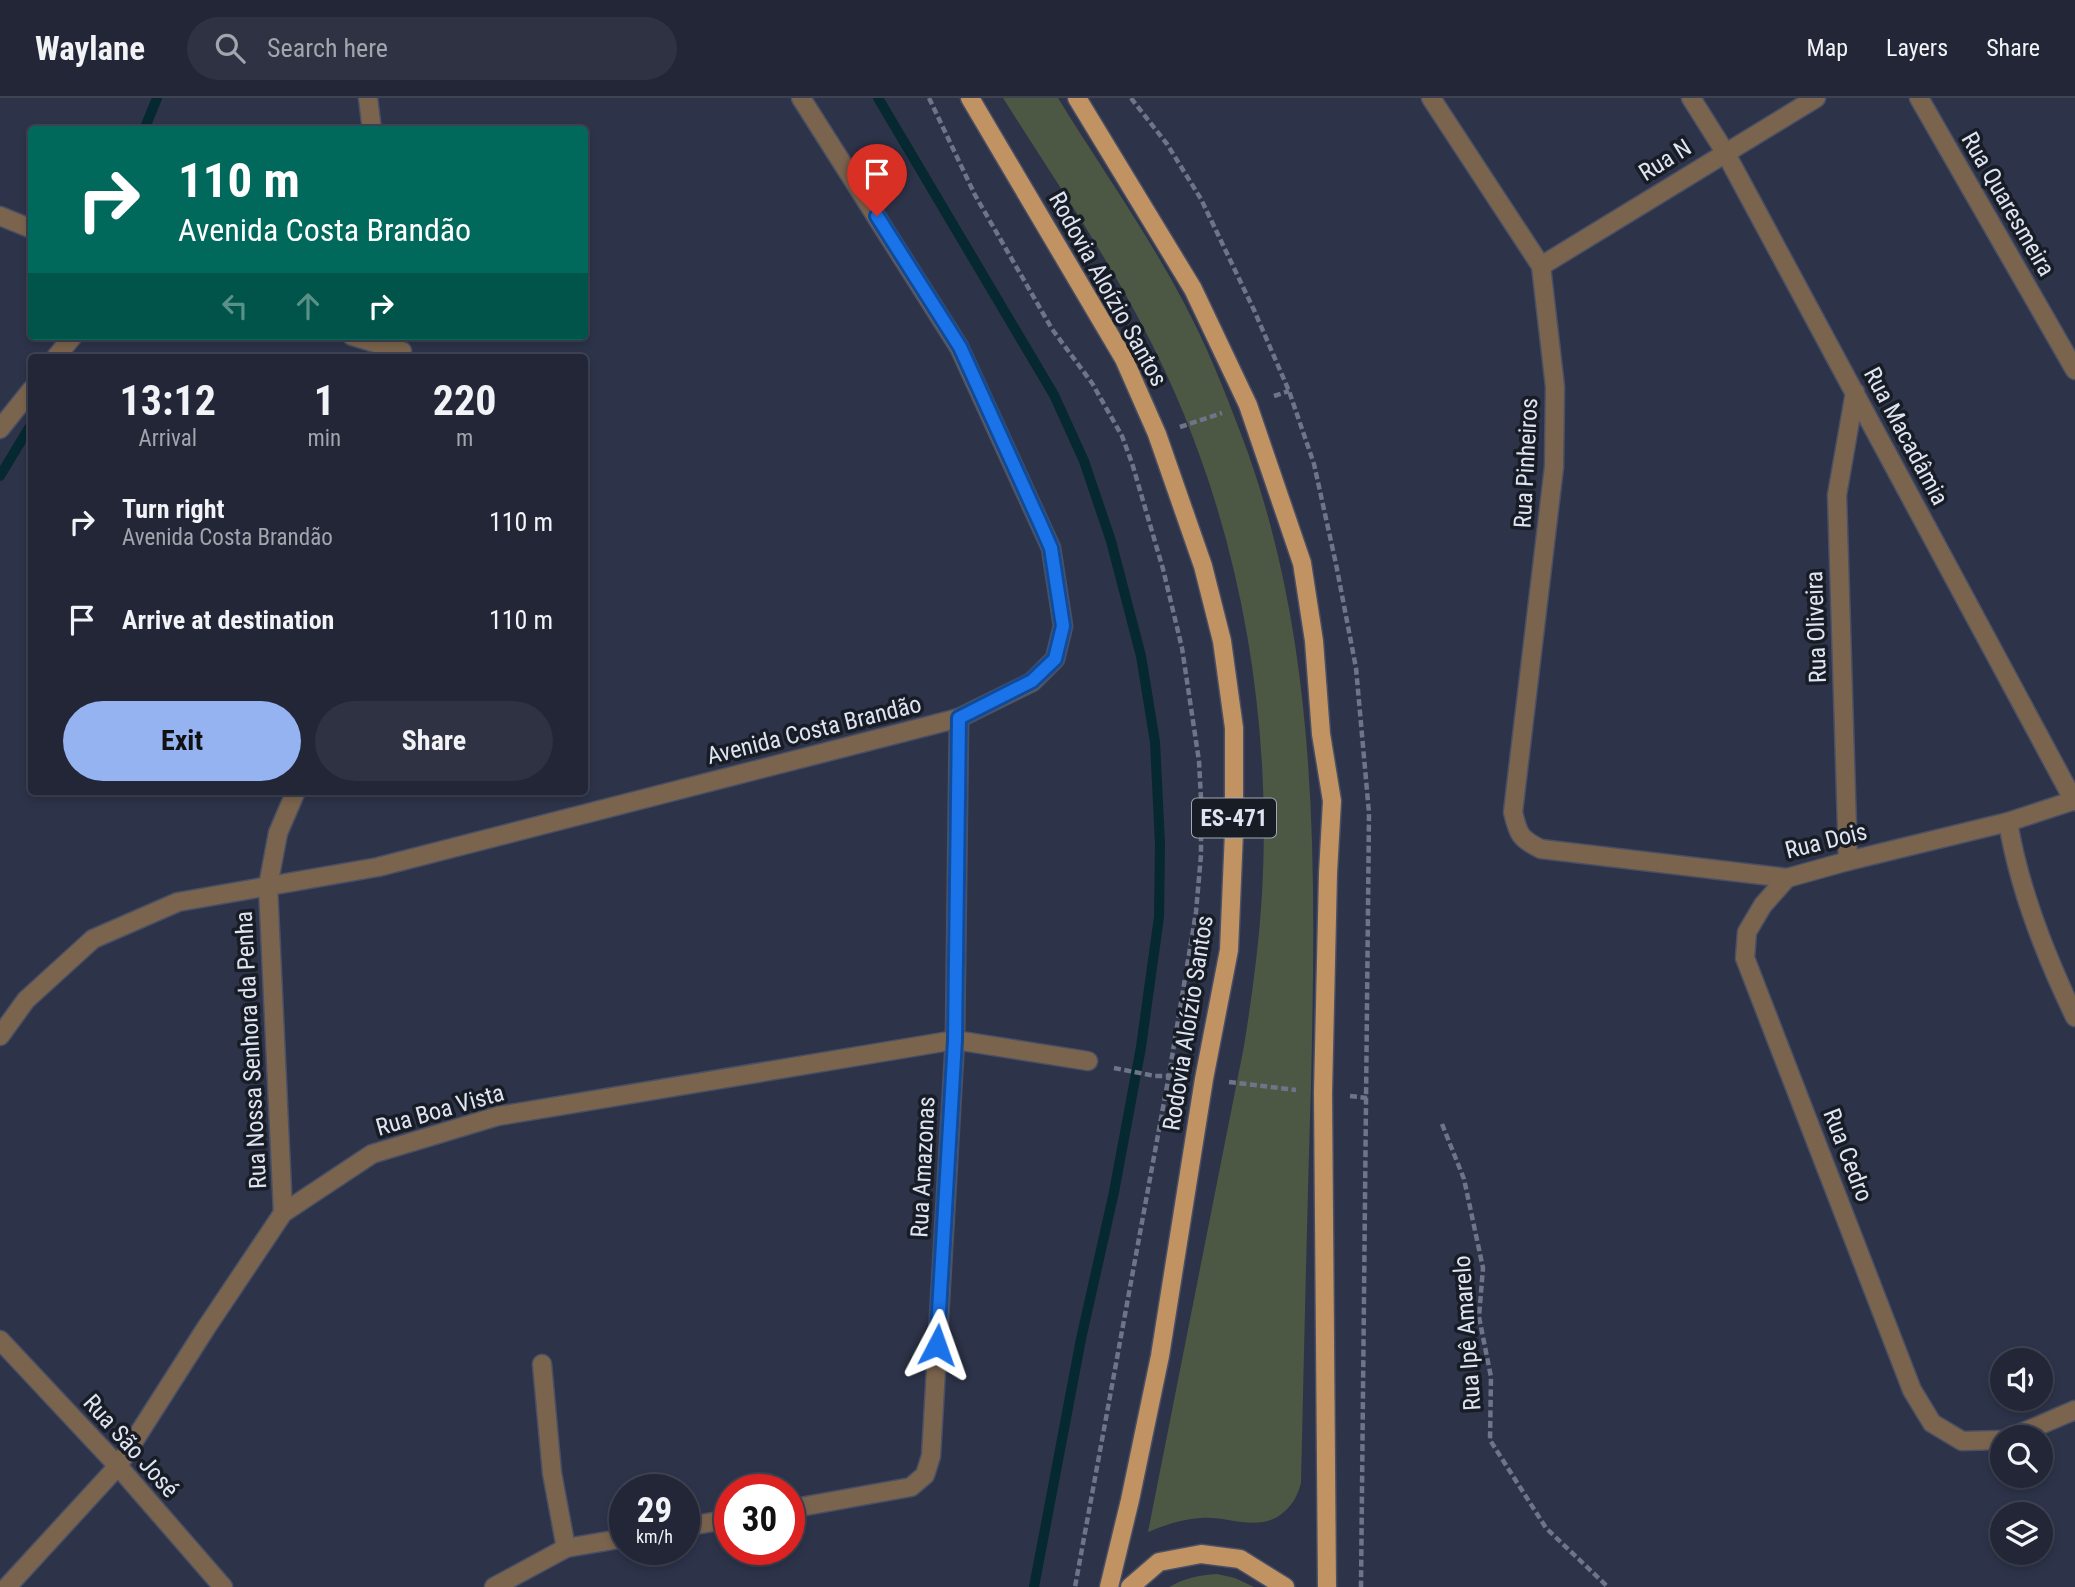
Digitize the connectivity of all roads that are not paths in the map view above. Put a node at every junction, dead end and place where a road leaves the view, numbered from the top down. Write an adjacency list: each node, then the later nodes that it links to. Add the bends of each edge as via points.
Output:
1 (368, 98): 9 (street)
2 (801, 98): 22 (street, Avenida Costa Brandão, via 960,347 1051,548 1063,626 1055,659 1032,681)
3 (970, 98): 47 (main road, Rodovia Aloízio Santos / ES-471, via 1124,359 1157,434 1203,566 1222,641 1234,728 1229,950 1160,1356)
4 (1077, 98): 50 (main road, via 1193,289 1248,405 1302,563 1332,801 1323,1093)
5 (1431, 98): 13 (street, Rua Pinheiros)
6 (1692, 98): 10 (street, Rua Macadâmia)
7 (1816, 98): 10 (street, Rua N)
8 (1919, 98): 18 (street, Rua Quaresmeira)
9 (372, 126)
10 (1725, 152): 13 (street, Rua N); 19 (street, Rua Macadâmia)
11 (0, 216): 12 (street)
12 (28, 227)
13 (1541, 266): 26 (street, Rua Pinheiros, via 1555,387 1554,467 1513,812 1525,841)
14 (70, 340): 17 (street)
15 (368, 340): 16 (street)
16 (401, 348)
17 (58, 354)
18 (2075, 370)
19 (1855, 392): 24 (street, Rua Macadâmia); 27 (street, Rua Oliveira, via 1837,495)
20 (28, 394): 21 (street)
21 (0, 429)
22 (959, 718): 29 (street, Avenida Costa Brandão, via 378,867); 32 (street, Rua Amazonas)
23 (294, 795): 29 (street, Rua Nossa Senhora da Penha, via 278,833)
24 (2074, 800): 25 (street, Rua Dois)
25 (2008, 822): 27 (street, Rua Dois); 30 (street, via 2015,862 2054,974)
26 (1541, 849): 28 (street, Rua Dois)
27 (1848, 861): 28 (street, Rua Dois)
28 (1787, 878): 39 (street, Rua Cedro, via 1746,932 1745,958 1912,1390 1932,1423 1962,1441)
29 (268, 886): 31 (street, Avenida Costa Brandão, via 178,902 93,939 26,1000); 34 (street, Rua Nossa Senhora da Penha)
30 (2075, 1017)
31 (0, 1036)
32 (955, 1040): 33 (street, Rua Boa Vista); 34 (street, Rua Boa Vista, via 498,1116 372,1154); 41 (street, Rua Amazonas, via 931,1457 925,1475 911,1487)
33 (1088, 1061)
34 (283, 1213): 40 (street, Rua Boa Vista)
35 (0, 1340): 40 (street, Rua São José)
36 (542, 1364): 43 (street, via 552,1473)
37 (2075, 1410): 38 (street)
38 (2040, 1425)
39 (1990, 1440)
40 (118, 1466): 44 (street, Rua Boa Vista); 45 (street, Rua São José)
41 (805, 1505)
42 (609, 1541): 43 (street)
43 (566, 1548): 46 (street)
44 (7, 1587)
45 (223, 1587)
46 (494, 1587)
47 (1109, 1587)
48 (1130, 1587): 49 (main road, via 1159,1562 1201,1554 1240,1559)
49 (1285, 1587)
50 (1327, 1587)

